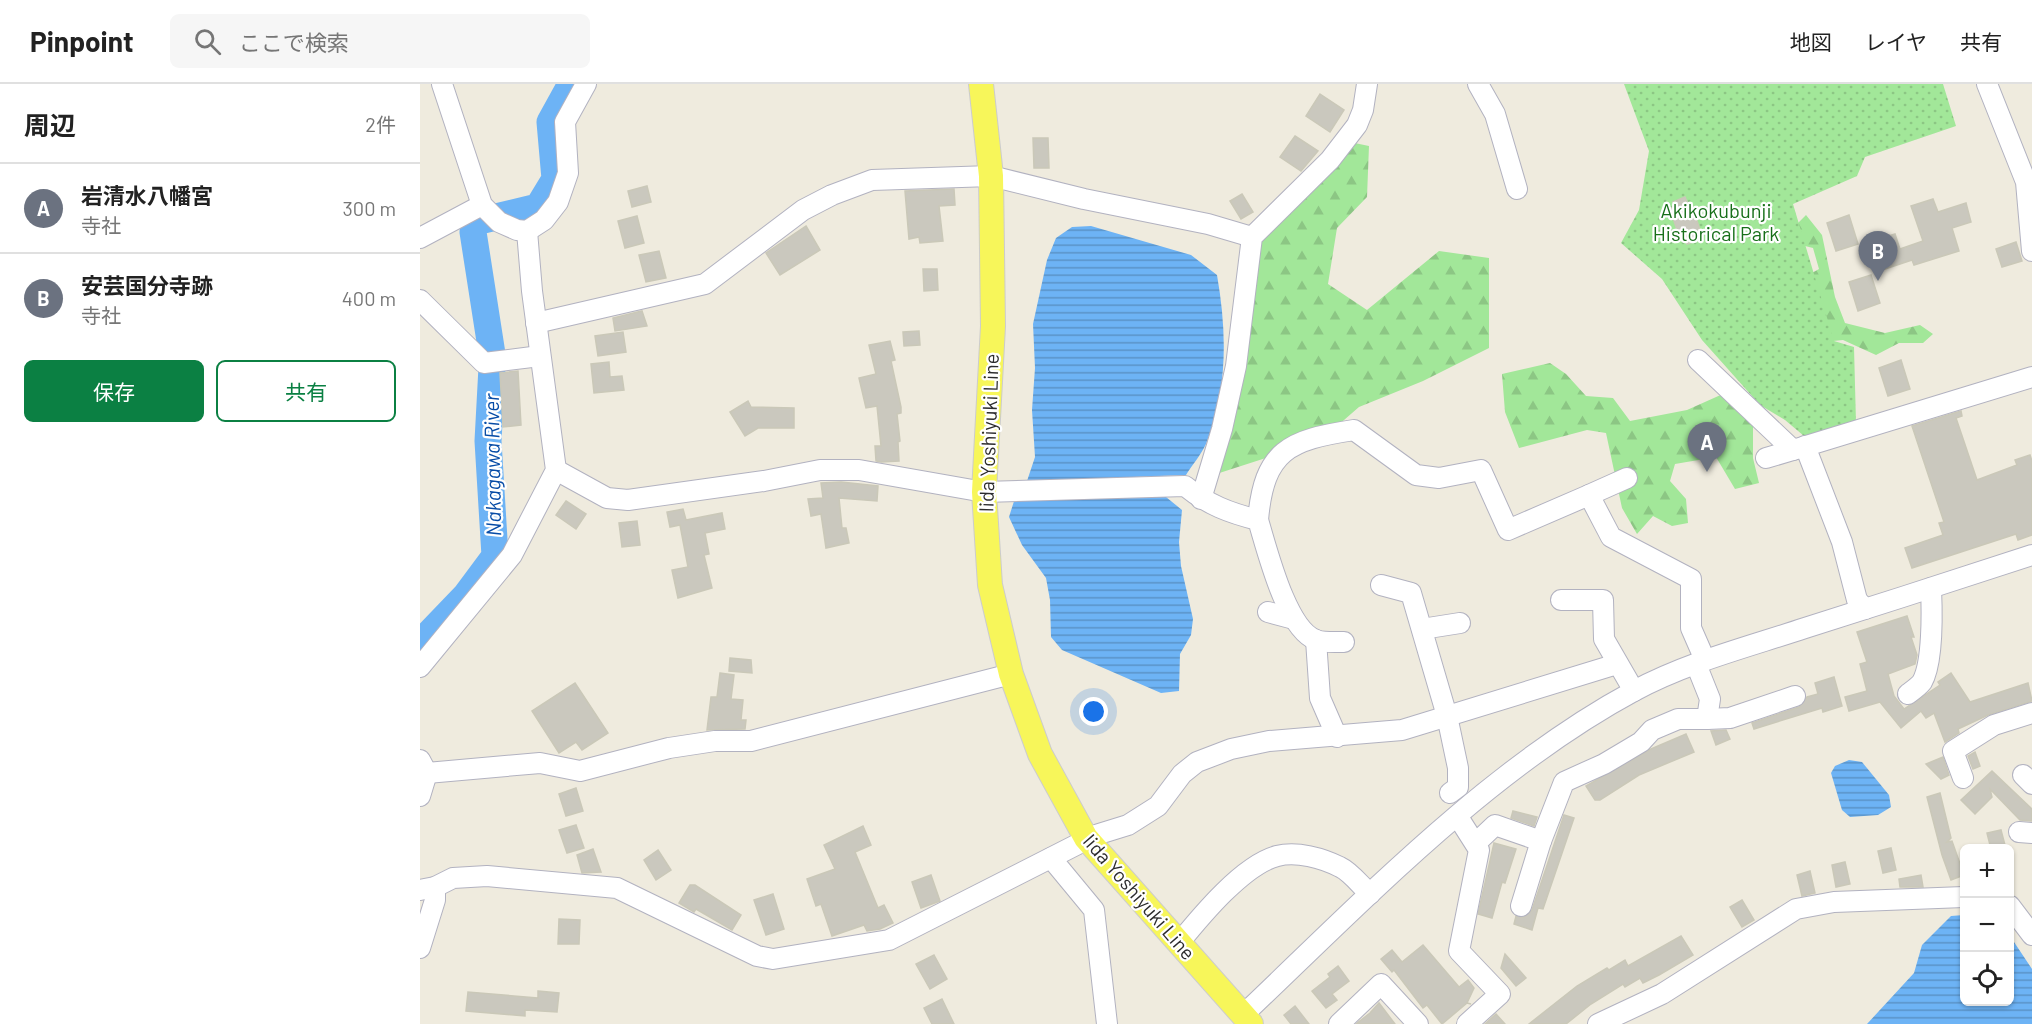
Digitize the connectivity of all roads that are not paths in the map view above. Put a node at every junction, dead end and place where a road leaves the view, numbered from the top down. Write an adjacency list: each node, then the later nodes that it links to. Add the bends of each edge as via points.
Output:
1 (442, 84): 9 (street)
2 (586, 84): 11 (street, via 565,122 568,173 558,202 544,220)
3 (981, 84): 7 (main road, Iida Yoshiyuki Line)
4 (1366, 84): 12 (street, via 1357,125 1330,160)
5 (1478, 84): 8 (street, via 1495,114)
6 (1987, 84): 10 (street, via 2026,182)
7 (991, 176): 12 (street); 16 (street, via 872,180 804,210 705,284); 24 (main road, Iida Yoshiyuki Line, via 993,326)
8 (1517, 189)
9 (490, 213): 11 (street, via 517,230); 13 (street)
10 (2030, 222): 14 (street)
11 (527, 231): 16 (street)
12 (1252, 237): 26 (street, via 1236,366)
13 (420, 238)
14 (2032, 251)
15 (420, 300): 17 (street, via 484,363)
16 (536, 323): 17 (street)
17 (540, 356): 22 (street)
18 (1698, 360): 20 (street)
19 (2032, 377): 20 (street)
20 (1799, 448): 21 (street); 32 (street, via 1842,542 1857,600)
21 (1766, 458)
22 (556, 470): 24 (street, via 607,498 628,500 820,470 859,470); 41 (street, via 512,555)
23 (1628, 478): 25 (street)
24 (984, 492): 26 (street, via 1185,486); 42 (main road, Iida Yoshiyuki Line, via 990,585)
25 (1589, 495): 27 (street, via 1508,530 1481,470 1439,478 1416,475 1354,430 1320,435 1293,445 1270,466 1260,495); 39 (street, via 1611,537 1691,579 1690,628)
26 (1201, 499): 27 (street, via 1225,512)
27 (1258, 520): 34 (street, via 1275,576)
28 (2032, 555): 30 (street)
29 (1380, 585): 36 (street, via 1411,593)
30 (1931, 588): 32 (street); 44 (street, via 1928,659 1922,681)
31 (1562, 600): 40 (street, via 1603,600 1604,639)
32 (1865, 609): 39 (street)
33 (1268, 612): 34 (street)
34 (1294, 619): 37 (street)
35 (1460, 623): 36 (street)
36 (1422, 629): 47 (street)
37 (1316, 640): 38 (street); 49 (street, via 1320,698)
38 (1344, 642)
39 (1700, 662): 43 (street); 48 (street, via 1710,699)
40 (1617, 664): 43 (street); 47 (street)
41 (420, 667)
42 (1011, 674): 50 (street, via 762,739 669,748 580,771 540,763); 55 (main road, Iida Yoshiyuki Line, via 1040,754)
43 (1634, 691): 54 (street, via 1534,754)
44 (1908, 694)
45 (1795, 696): 48 (street, via 1730,718)
46 (2032, 713): 51 (street, via 1994,725 1953,751)
47 (1447, 716): 49 (street, via 1402,730); 52 (street, via 1458,768 1458,787)
48 (1707, 719): 56 (street, via 1678,719 1652,730 1641,742 1604,764 1564,782)
49 (1337, 737): 55 (street, via 1269,741 1197,762 1182,774 1158,806 1128,825)
50 (423, 766): 53 (street)
51 (1963, 778)
52 (1450, 793)
53 (420, 796)
54 (1458, 817): 57 (street); 60 (street)
55 (1086, 838): 58 (street); 65 (main road, Iida Yoshiyuki Line)
56 (1541, 841): 57 (street, via 1495,825); 62 (street)
57 (1476, 843): 71 (street, via 1478,860 1459,951 1500,994)
58 (1052, 858): 59 (street, via 889,940 773,959 757,956 616,888 487,876 453,878); 68 (street, via 1094,910)
59 (427, 889): 66 (street, via 435,900)
60 (1370, 894): 65 (street, via 1341,867 1293,854 1276,856 1234,883); 67 (street)
61 (1960, 897): 72 (street, via 1834,902 1796,909 1662,994)
62 (1521, 906)
63 (2014, 911): 64 (street)
64 (2032, 935)
65 (1179, 943): 67 (main road, Iida Yoshiyuki Line)
66 (420, 948)
67 (1247, 1020)
68 (1107, 1024)
69 (1339, 1024): 70 (street, via 1381,984)
70 (1418, 1024)
71 (1467, 1024)
72 (1598, 1024)

